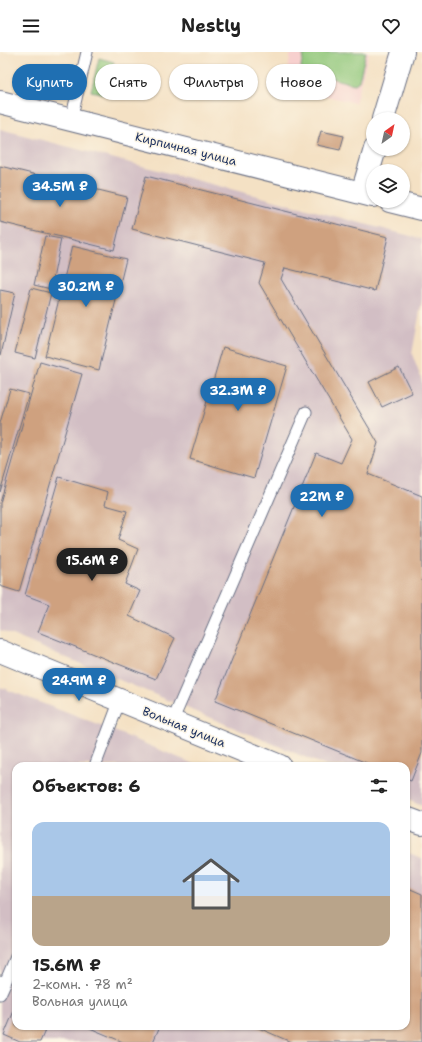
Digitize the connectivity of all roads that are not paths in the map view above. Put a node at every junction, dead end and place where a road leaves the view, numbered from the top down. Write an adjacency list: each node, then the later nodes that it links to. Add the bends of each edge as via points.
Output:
1 (87, 52): 5 (lane)
2 (403, 52): 4 (street)
3 (0, 102): 5 (street, Кирпичная улица)
4 (386, 112)
5 (71, 120): 6 (street, Кирпичная улица)
6 (366, 194)
7 (410, 206): 8 (street)
8 (422, 209)
9 (306, 412): 12 (lane)
10 (0, 651): 11 (street, Вольная улица)
11 (120, 700): 12 (street, Вольная улица); 13 (lane)
12 (172, 722): 14 (street, Вольная улица)
13 (97, 762)
14 (270, 762)
15 (410, 820): 16 (street)
16 (422, 824)
17 (12, 964): 18 (lane)
18 (2, 982): 19 (lane)
19 (0, 994)

